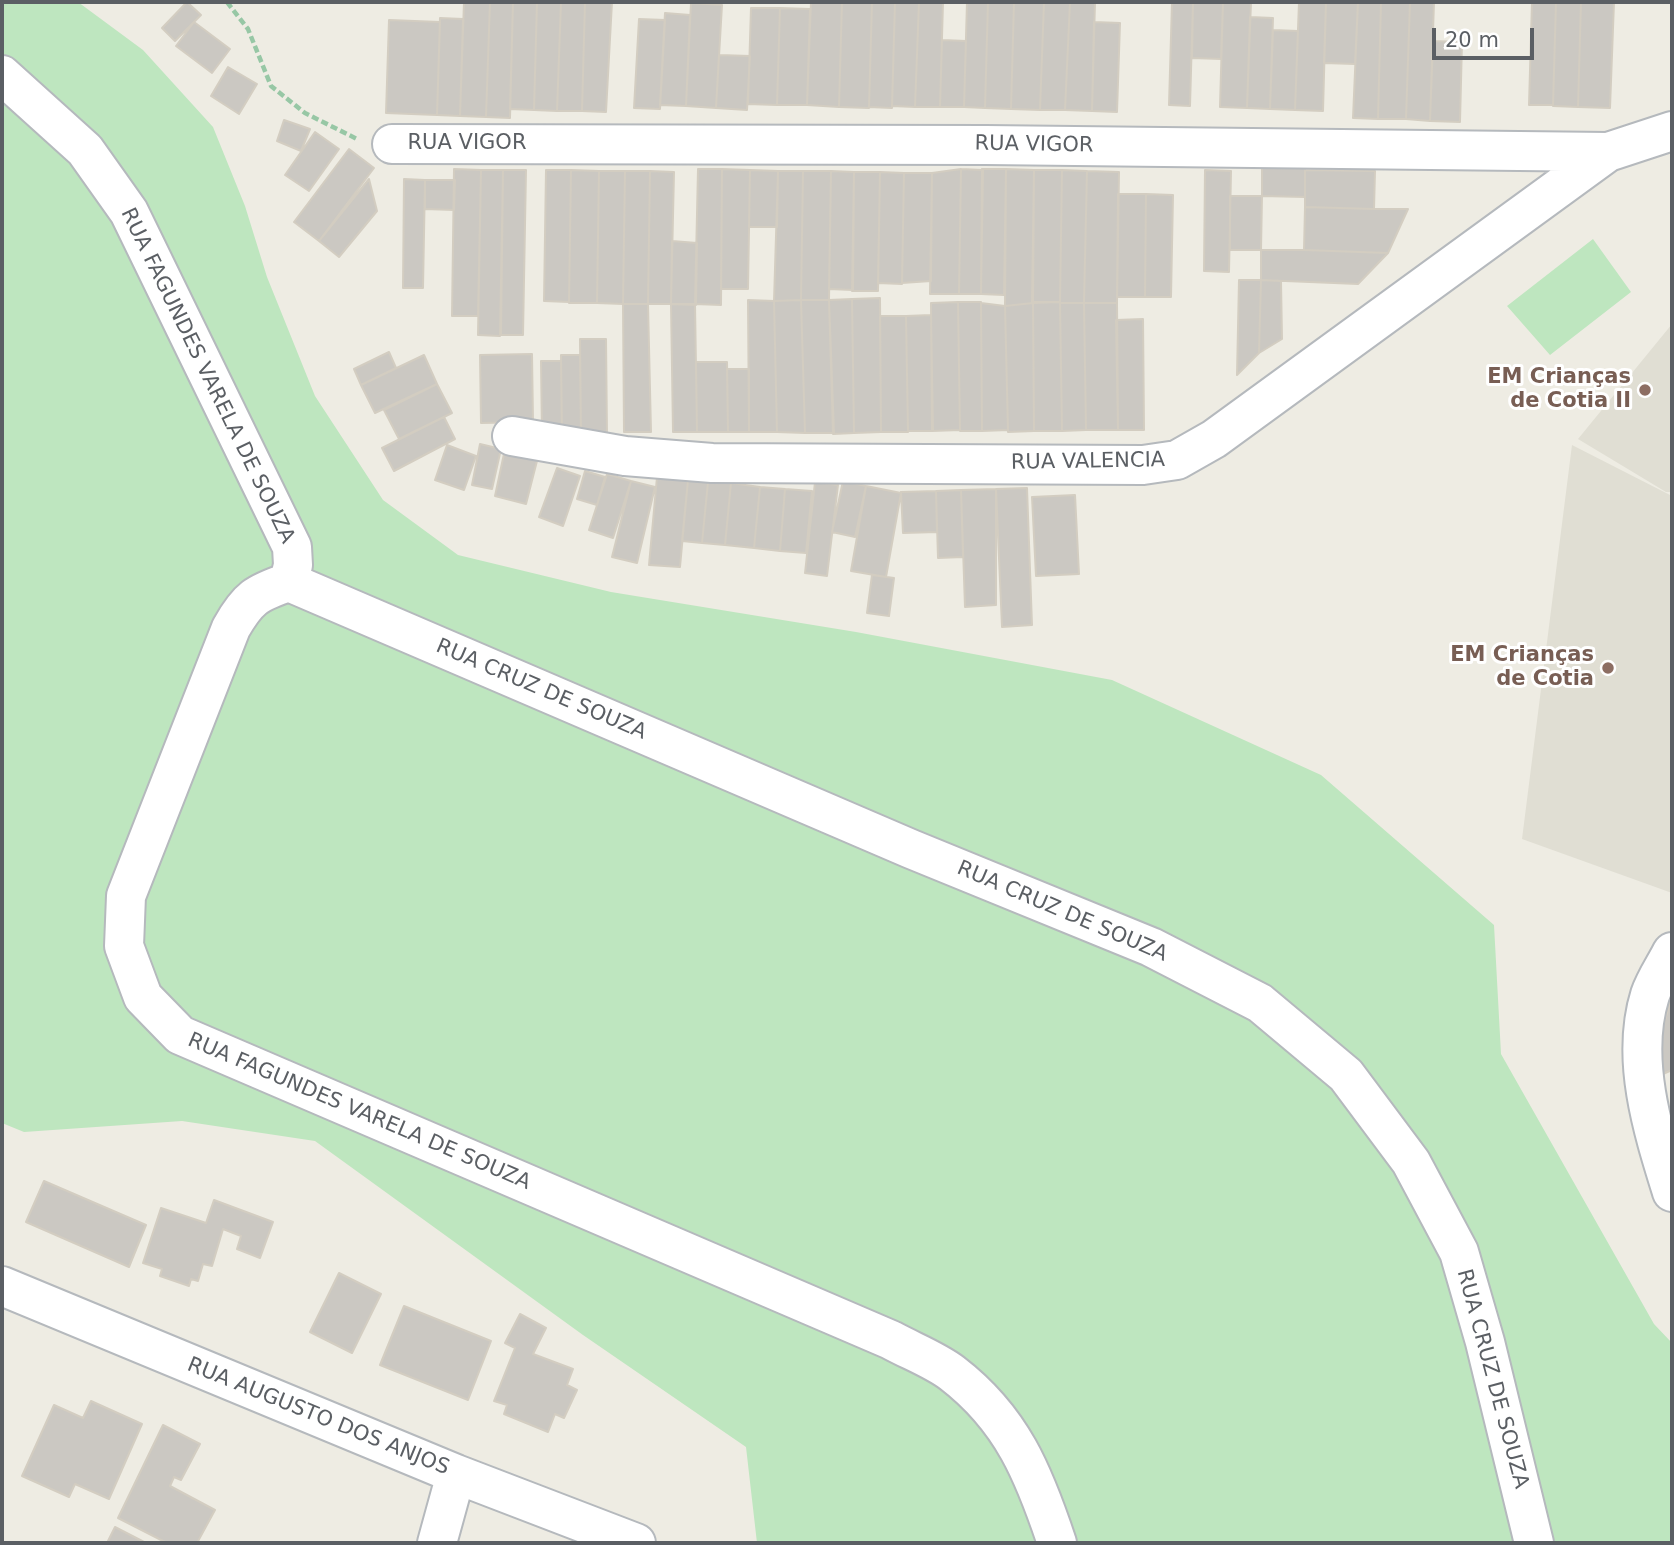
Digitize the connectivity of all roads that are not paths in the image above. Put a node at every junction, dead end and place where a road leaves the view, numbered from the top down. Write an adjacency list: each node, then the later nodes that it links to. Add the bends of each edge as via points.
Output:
1 (2, 75): 6 (street, RUA FAGUNDES VARELA DE SOUZA, via 85,150 130,212 285,529 292,547)
2 (1672, 131): 4 (street, RUA VIGOR)
3 (392, 144): 4 (street, RUA VIGOR)
4 (1608, 152): 5 (street, RUA VALENCIA, via 1214,439 1177,460 1143,465 712,463 625,456)
5 (512, 436)
6 (289, 582): 13 (street, RUA FAGUNDES VARELA DE SOUZA, via 262,591 245,603 231,628 126,896 124,946 143,997 180,1035 878,1335 951,1372 995,1411 1035,1478); 14 (street, RUA CRUZ DE SOUZA, via 1151,947 1261,1003 1346,1075 1411,1162 1459,1252)
7 (1672, 951): 8 (street, via 1650,995 1642,1050 1654,1133)
8 (1672, 1192)
9 (2, 1286): 10 (street, RUA AUGUSTO DOS ANJOS)
10 (456, 1474): 11 (street); 12 (street, RUA AUGUSTO DOS ANJOS)
11 (437, 1543)
12 (636, 1543)
13 (1057, 1543)
14 (1534, 1543)

